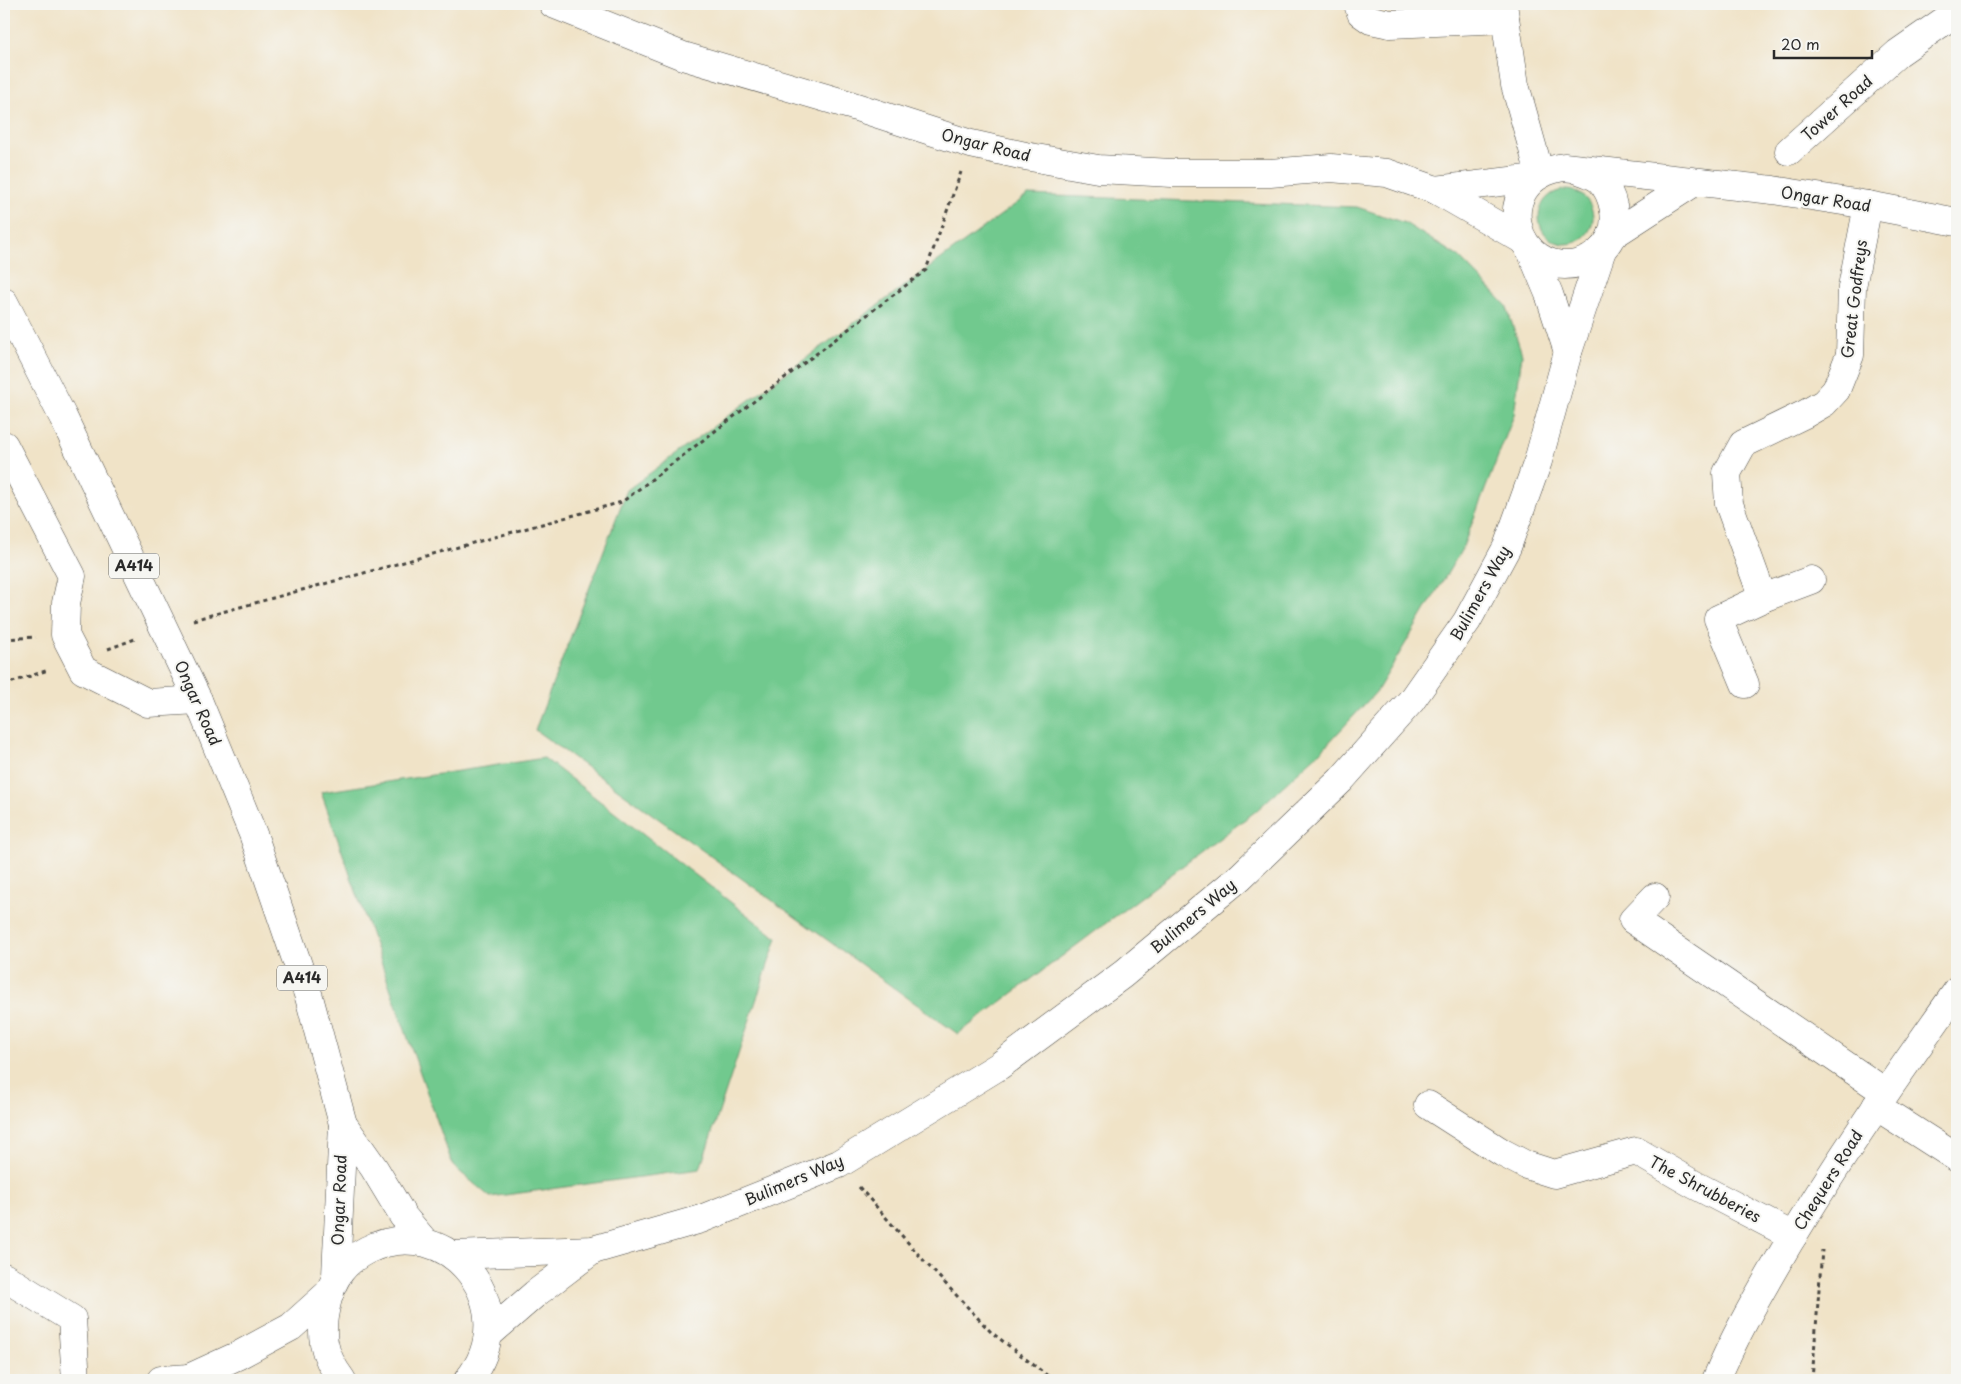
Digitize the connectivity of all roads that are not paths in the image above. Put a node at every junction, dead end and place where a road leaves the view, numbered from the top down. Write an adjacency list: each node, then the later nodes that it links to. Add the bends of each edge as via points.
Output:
1 (552, 4): 9 (main road, Ongar Road, via 683,56 971,144 1025,156 1098,169 1172,174 1330,168 1387,173)
2 (1358, 4): 3 (main road, via 1361,13 1371,20 1390,24)
3 (1504, 11): 7 (main road, via 1515,85)
4 (1957, 12): 5 (main road, Tower Road, via 1898,53)
5 (1789, 151)
6 (1576, 169): 7 (main road, Ongar Road, via 1564,167); 8 (main road, Ongar Road); 12 (main road, Ongar Road, via 1599,180 1610,195 1615,218)
7 (1537, 176): 9 (main road, Ongar Road); 13 (main road, via 1523,190 1517,205 1516,222)
8 (1694, 183): 10 (main road, Ongar Road, via 1773,190); 12 (main road, Ongar Road)
9 (1436, 190): 13 (main road, Ongar Road)
10 (1868, 205): 11 (main road, Ongar Road); 18 (main road, Great Godfreys, via 1852,287 1850,355 1836,390 1824,403 1743,444 1727,472 1729,504)
11 (1957, 222)
12 (1607, 243): 13 (main road, Ongar Road, via 1588,260 1568,266 1551,263); 15 (main road, Bulimers Way)
13 (1527, 246): 15 (main road, via 1549,294)
14 (4, 302): 20 (main road, Ongar Road / A414, via 63,417)
15 (1568, 352): 29 (main road, Bulimers Way, via 1538,461 1507,547 1467,621 1412,700 1341,780 1240,877 1122,975 999,1066 839,1164 701,1218)
16 (4, 444): 20 (main road, via 72,576 66,603 65,634 83,670 148,702)
17 (1811, 580): 18 (main road)
18 (1763, 598): 19 (main road, via 1718,619)
19 (1745, 684)
20 (198, 700): 25 (main road, Ongar Road / A414, via 253,834 284,923 309,997)
21 (1655, 897): 23 (main road, via 1633,920)
22 (1957, 991): 23 (main road, Chequers Road)
23 (1881, 1099): 26 (main road); 27 (main road, Chequers Road)
24 (1428, 1105): 27 (main road, The Shrubberies, via 1526,1166 1554,1174 1636,1151)
25 (342, 1124): 28 (main road, Ongar Road / A414, via 403,1216); 32 (main road, Ongar Road / A414)
26 (1957, 1158)
27 (1793, 1236): 39 (main road, Chequers Road, via 1728,1350)
28 (425, 1242): 30 (main road); 32 (main road, via 400,1240 380,1244 355,1256)
29 (593, 1250): 30 (main road, Bulimers Way); 33 (main road, Bulimers Way)
30 (453, 1255): 33 (main road, via 478,1281 489,1316)
31 (4, 1277): 35 (main road, via 72,1319)
32 (333, 1284): 34 (main road, via 291,1327); 37 (main road, via 322,1321 324,1349 332,1368)
33 (489, 1334): 38 (main road, via 485,1353)
34 (196, 1379): 36 (main road)
35 (76, 1380)
36 (161, 1380)
37 (342, 1380)
38 (468, 1380)
39 (1716, 1380)

